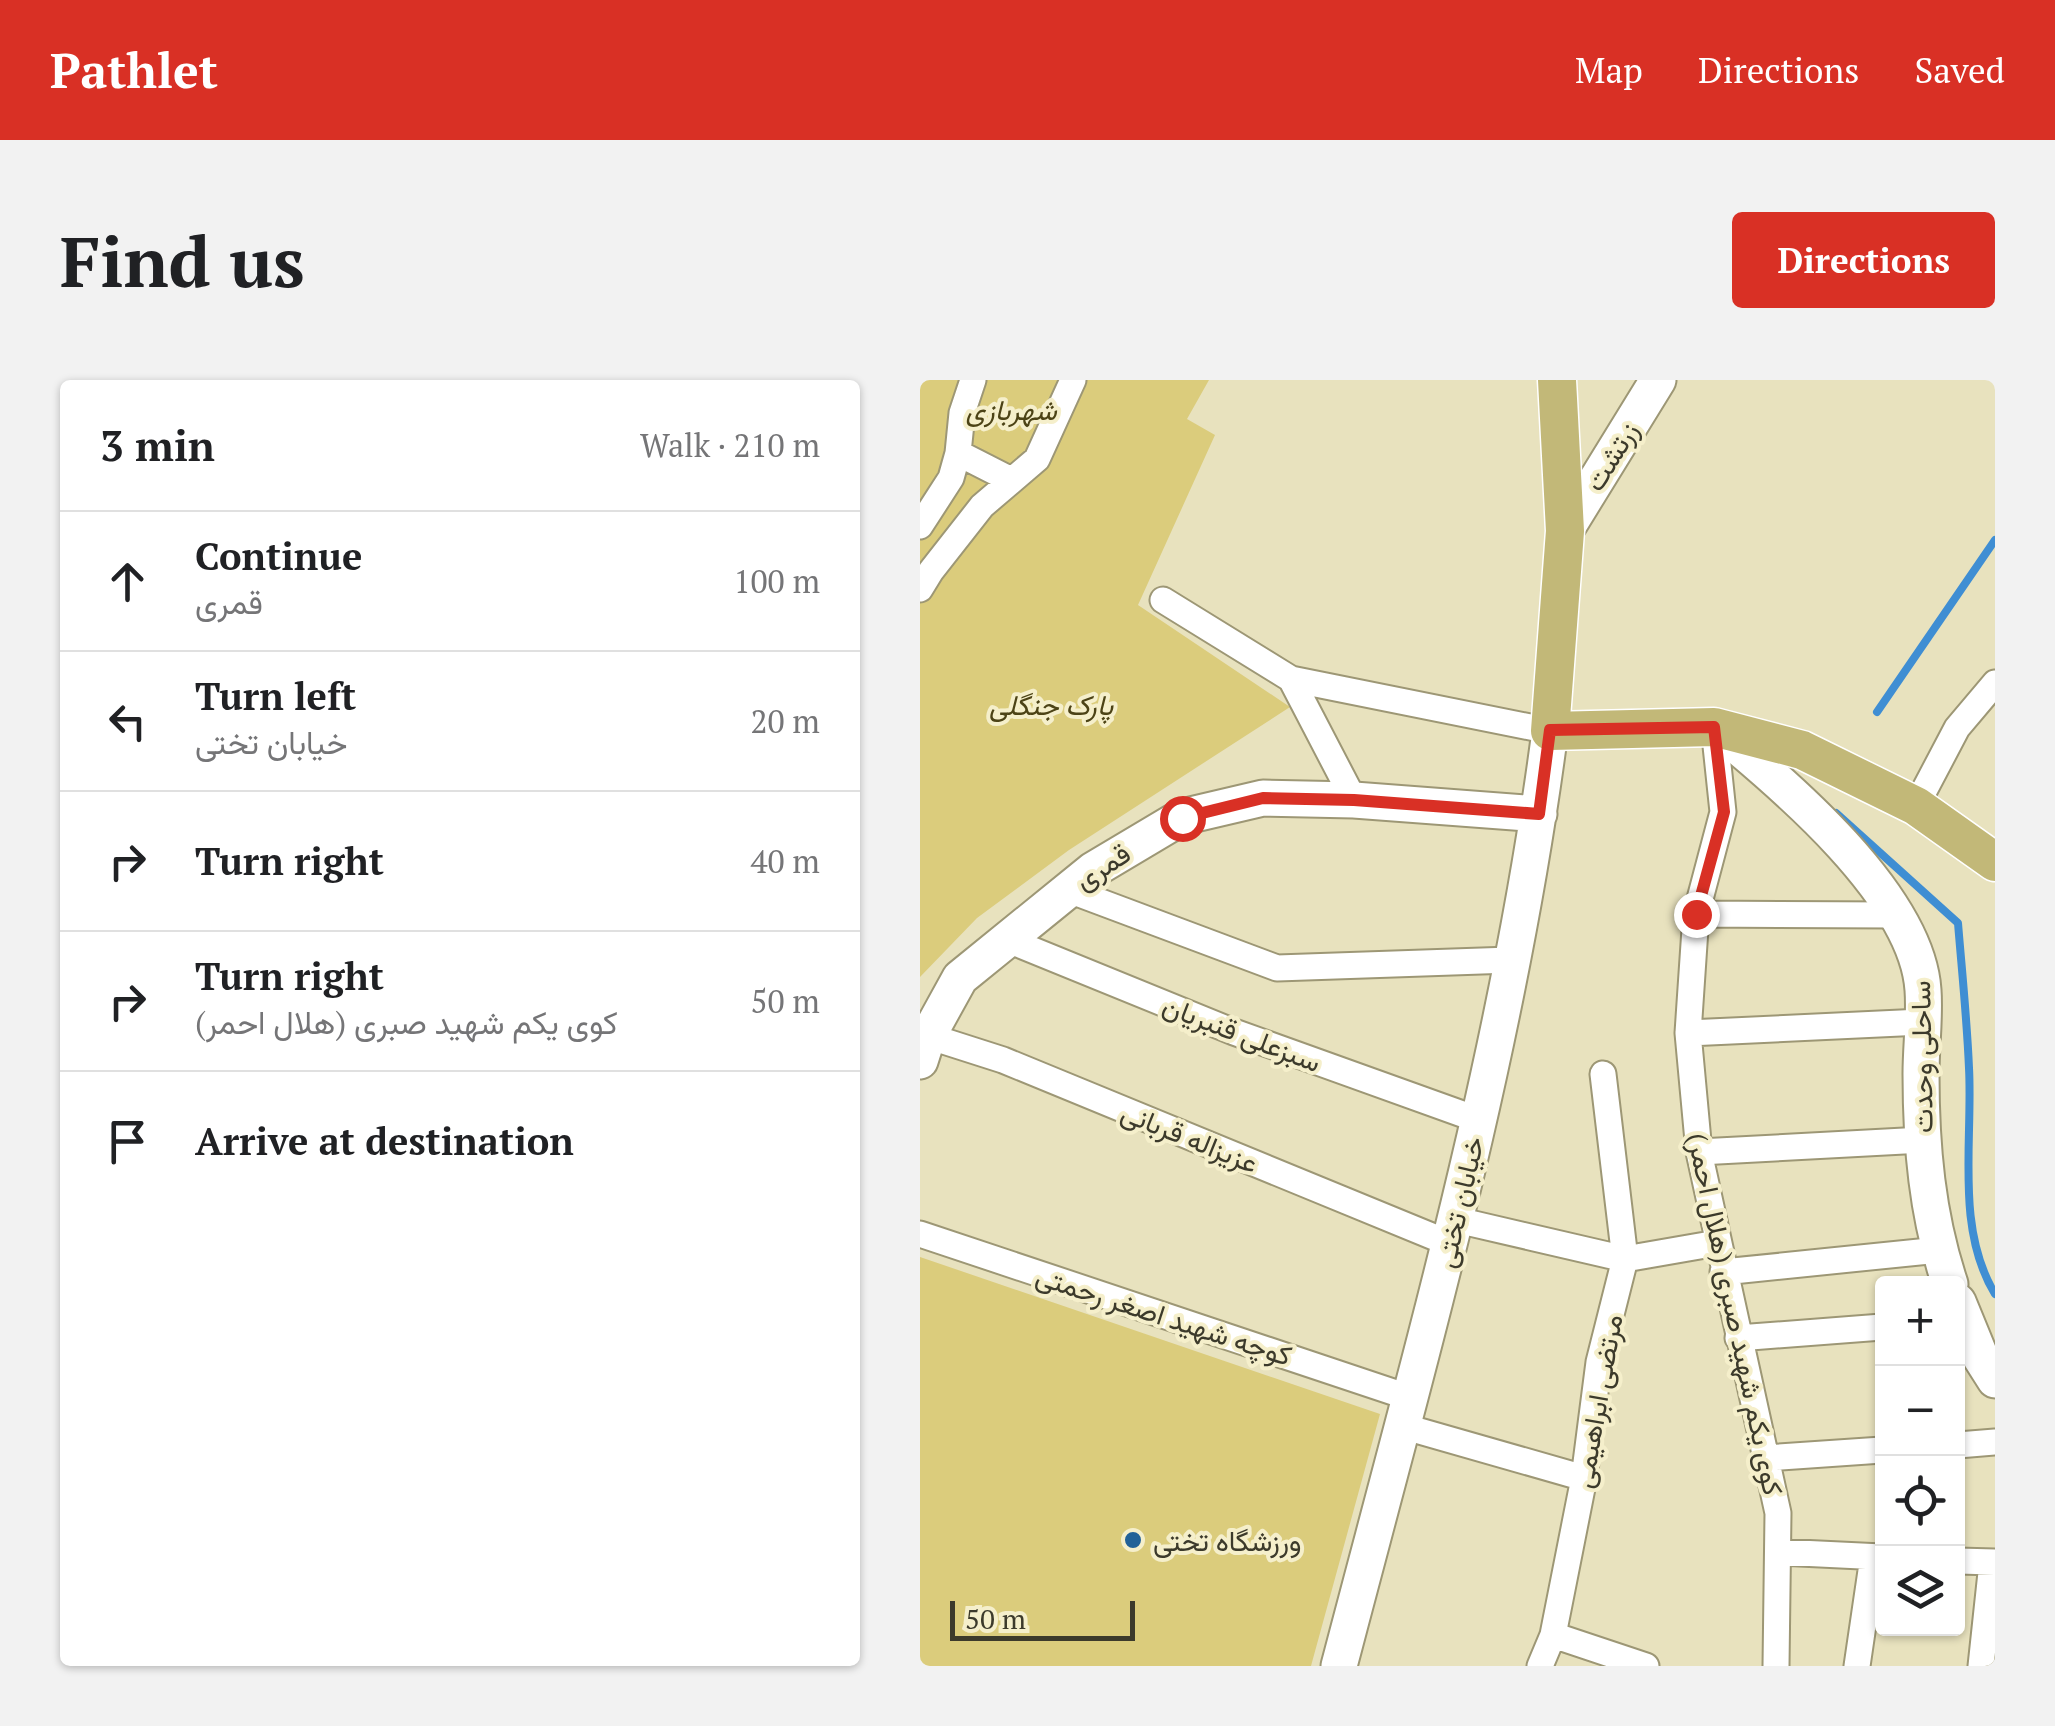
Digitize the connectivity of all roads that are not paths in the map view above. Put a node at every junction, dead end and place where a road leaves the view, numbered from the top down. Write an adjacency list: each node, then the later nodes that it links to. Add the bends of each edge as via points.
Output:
1 (973, 380): 5 (street)
2 (1073, 380): 6 (street, via 1037,459)
3 (1557, 380): 8 (main road)
4 (1658, 380): 8 (street, زرتشت)
5 (958, 453): 6 (street); 7 (street)
6 (1011, 480): 9 (street, via 982,506)
7 (920, 526)
8 (1565, 531): 14 (main road)
9 (920, 590)
10 (1162, 600): 11 (street)
11 (1291, 679): 14 (street); 15 (street)
12 (1995, 683): 16 (street, via 1957,728)
13 (1714, 727): 14 (main road); 16 (main road, via 1802,750); 20 (street, کوی یکم شهید صبری (هلال احمر), via 1724,812); 21 (street, ساحلی وحدت, via 1788,788)
14 (1550, 730): 17 (street, خیابان تختی)
15 (1354, 800): 17 (street, قمری); 19 (street, قمری, via 1263,798 1182,818)
16 (1916, 806): 18 (main road)
17 (1539, 814): 23 (street, خیابان تختی)
18 (1995, 862)
19 (1066, 889): 22 (street, قمری); 23 (street, via 1277,968)
20 (1696, 914): 21 (street); 25 (street, کوی یکم شهید صبری (هلال احمر))
21 (1895, 915): 24 (street, ساحلی وحدت, via 1916,958)
22 (1008, 940): 26 (street, قمری, via 960,978); 28 (street, سبزعلی قنبریان, via 1234,1032)
23 (1511, 960): 28 (street, خیابان تختی)
24 (1922, 1022): 25 (street); 29 (street, ساحلی وحدت)
25 (1688, 1033): 30 (street, کوی یکم شهید صبری (هلال احمر))
26 (924, 1048): 31 (street, عزیزاله قربانی, via 1004,1060)
27 (1603, 1074): 35 (street, مرتضی ابراهیمی)
28 (1479, 1120): 31 (street, خیابان تختی)
29 (1923, 1140): 30 (street); 34 (street, ساحلی وحدت)
30 (1699, 1152): 33 (street, کوی یکم شهید صبری (هلال احمر))
31 (1454, 1232): 35 (street, عزیزاله قربانی); 42 (street, خیابان تختی)
32 (920, 1234): 42 (street, کوچه شهید اصغر رحمتی)
33 (1717, 1243): 35 (street); 36 (street, کوی یکم شهید صبری (هلال احمر))
34 (1938, 1250): 36 (street); 37 (street, ساحلی وحدت)
35 (1625, 1259): 47 (street, مرتضی ابراهیمی, via 1599,1362)
36 (1723, 1272): 40 (street, کوی یکم شهید صبری (هلال احمر))
37 (1947, 1276)
38 (1965, 1324): 41 (street)
39 (1875, 1328): 40 (street)
40 (1738, 1338): 46 (street, کوی یکم شهید صبری (هلال احمر))
41 (1995, 1380)
42 (1405, 1411): 47 (street, کوچه شهید اصغر رحمتی); 54 (street, خیابان تختی)
43 (1995, 1442): 44 (street)
44 (1965, 1444)
45 (1875, 1450): 46 (street)
46 (1765, 1458): 48 (street, کوی یکم شهید صبری (هلال احمر), via 1778,1513)
47 (1584, 1478): 53 (street, مرتضی ابراهیمی)
48 (1778, 1552): 49 (street); 57 (street, کوی یکم شهید صبری (هلال احمر))
49 (1875, 1557)
50 (1965, 1561): 51 (street)
51 (1994, 1563): 59 (street)
52 (1875, 1573): 58 (street)
53 (1554, 1635): 55 (street, مرتضی ابراهیمی); 56 (street)
54 (1339, 1666)
55 (1540, 1666)
56 (1646, 1666)
57 (1776, 1666)
58 (1857, 1666)
59 (1981, 1666)

